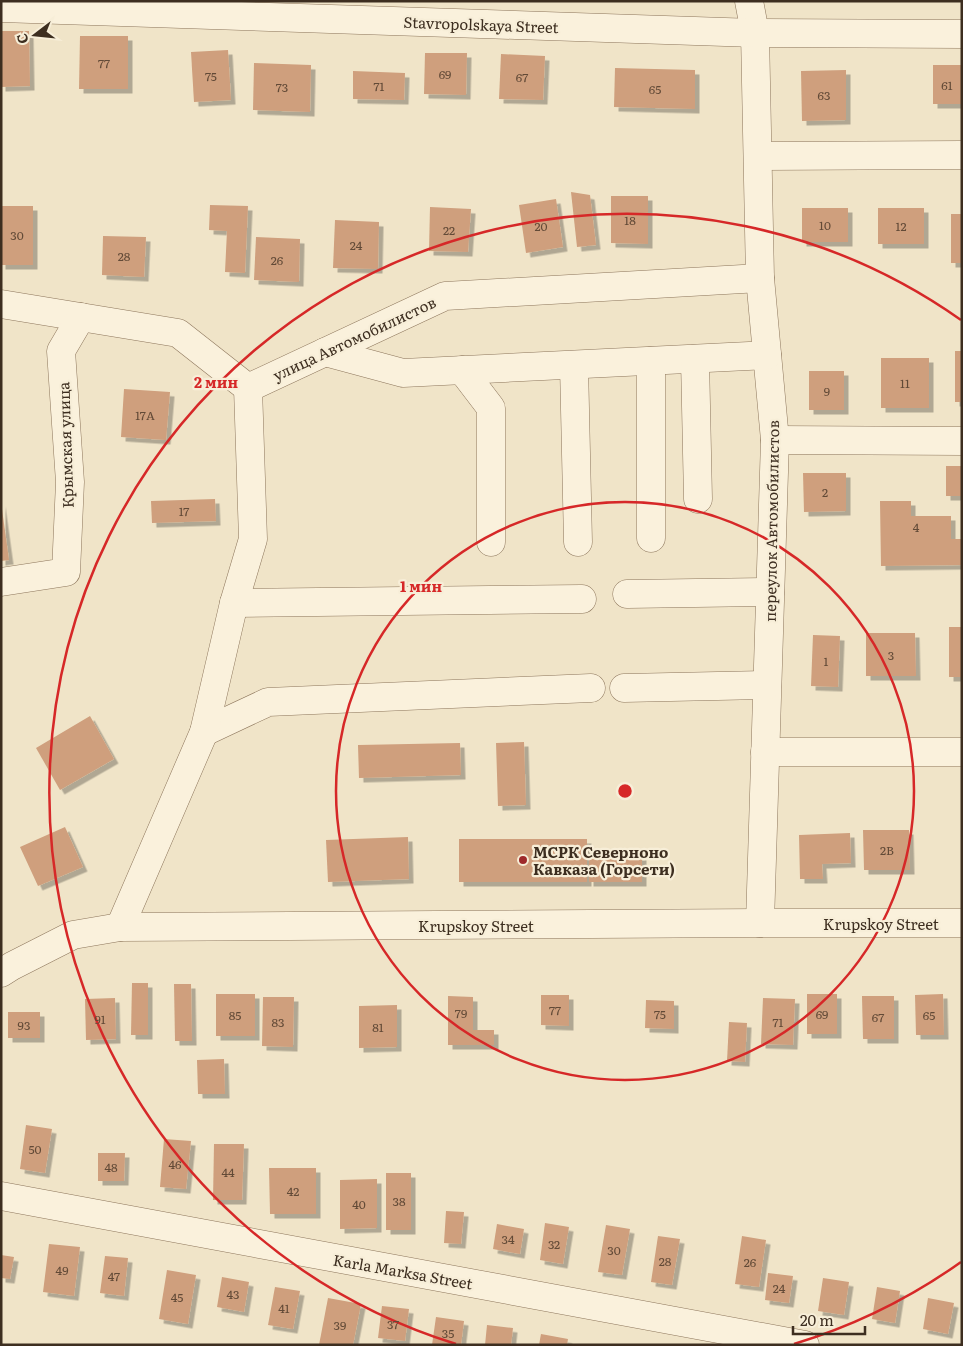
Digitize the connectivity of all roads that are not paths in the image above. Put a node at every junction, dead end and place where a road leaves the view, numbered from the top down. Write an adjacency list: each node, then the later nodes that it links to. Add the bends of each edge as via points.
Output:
1 (749, 1): 3 (street, переулок Автомобилистов)
2 (1, 8): 3 (street, Stavropolskaya Street)
3 (755, 33): 4 (street, Stavropolskaya Street); 6 (street, переулок Автомобилистов)
4 (962, 34)
5 (962, 155): 6 (street)
6 (758, 156): 7 (street, переулок Автомобилистов)
7 (760, 278): 10 (street, улица Автомобилистов, via 445,296); 11 (street, переулок Автомобилистов)
8 (1, 304): 9 (street)
9 (81, 317): 16 (street, via 178,333); 23 (street, Крымская улица, via 61,350 70,482 66,572)
10 (325, 352): 15 (street, via 403,373); 16 (street, улица Автомобилистов)
11 (767, 355): 12 (street); 17 (street, переулок Автомобилистов)
12 (695, 359): 13 (street); 19 (street)
13 (651, 361): 14 (street); 20 (street)
14 (574, 365): 15 (street); 22 (street)
15 (462, 370): 21 (street, via 492,408)
16 (248, 388): 27 (street, via 254,539)
17 (775, 440): 18 (street); 24 (street, переулок Автомобилистов)
18 (962, 441)
19 (698, 499)
20 (651, 538)
21 (492, 542)
22 (578, 542)
23 (1, 582)
24 (770, 592): 25 (street); 28 (street, переулок Автомобилистов)
25 (627, 594)
26 (582, 599): 27 (street)
27 (234, 603): 31 (street)
28 (767, 685): 30 (street); 32 (street, переулок Автомобилистов)
29 (591, 688): 31 (street, via 268,702)
30 (624, 688)
31 (204, 732): 36 (street)
32 (765, 752): 33 (street); 34 (street, переулок Автомобилистов)
33 (962, 752)
34 (760, 923): 35 (street, Krupskoy Street); 36 (street, Krupskoy Street)
35 (962, 923)
36 (120, 927): 37 (street, Krupskoy Street, via 73,935)
37 (1, 973)
38 (1, 1196): 39 (street, Karla Marksa Street)
39 (804, 1345)

